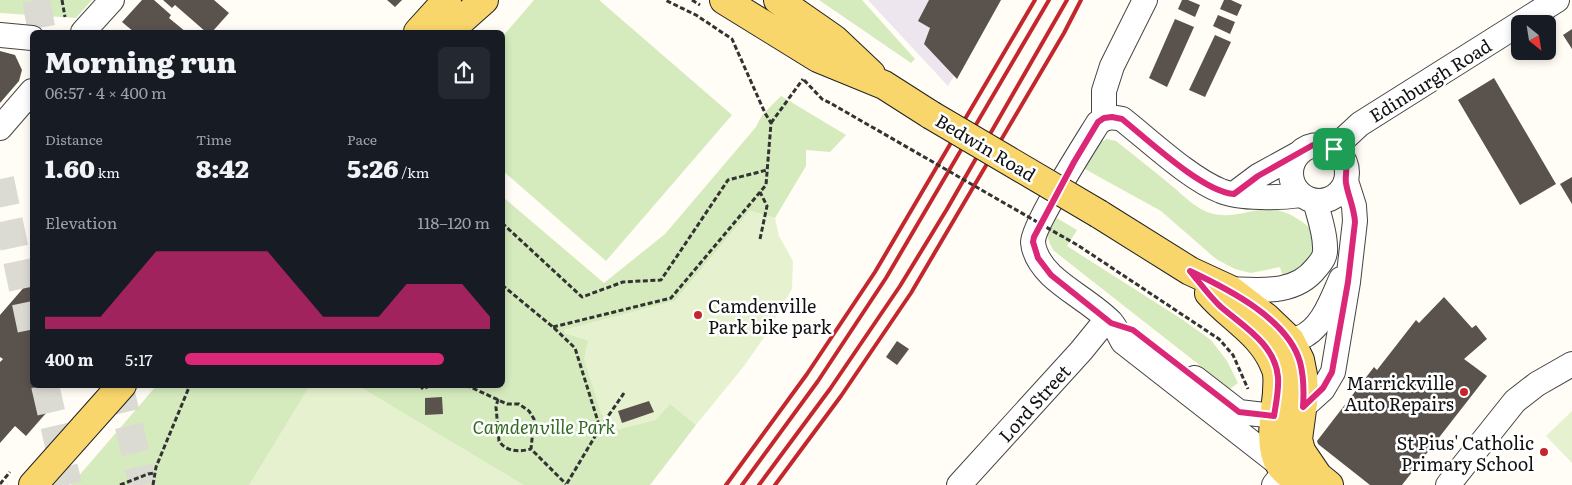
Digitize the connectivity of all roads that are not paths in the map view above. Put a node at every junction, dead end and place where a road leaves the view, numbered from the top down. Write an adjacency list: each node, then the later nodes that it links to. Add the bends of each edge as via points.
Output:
1 (112, 0): 8 (street)
2 (447, 0): 9 (main road)
3 (484, 0): 10 (main road)
4 (724, 0): 13 (main road, Bedwin Road, via 818,58)
5 (778, 0): 13 (main road, Bedwin Road, via 834,39)
6 (1145, 0): 15 (street, via 1112,66 1104,91)
7 (1557, 0): 17 (street, Edinburgh Road, via 1360,124)
8 (86, 30)
9 (420, 30)
10 (450, 30)
11 (0, 35): 12 (street)
12 (30, 38)
13 (884, 85): 23 (main road, Bedwin Road, bridge)
14 (30, 93): 16 (street)
15 (1104, 118): 20 (street, via 1122,119 1199,179 1222,192); 25 (street, via 1098,122 1046,212 1034,237 1034,248 1051,275)
16 (0, 128)
17 (1334, 149): 18 (street, via 1313,145); 19 (street, via 1346,165)
18 (1298, 154): 20 (street, via 1258,176); 21 (street, via 1290,171 1295,188)
19 (1346, 181): 21 (street, via 1334,197); 22 (street, via 1355,222)
20 (1234, 194): 21 (street)
21 (1308, 198): 24 (street, via 1326,248 1314,270 1302,281 1283,289)
22 (1350, 254): 26 (street, via 1334,296 1317,324 1310,332); 31 (street, via 1332,372 1323,388)
23 (1190, 271): 24 (main road, Bedwin Road); 27 (main road, Bedwin Road, via 1220,306)
24 (1229, 289): 26 (main road, Bedwin Road)
25 (1109, 321): 30 (street, via 1123,342 1150,353); 35 (street, Lord Street)
26 (1290, 340): 27 (street); 31 (main road, Bedwin Road, via 1303,375)
27 (1263, 344): 32 (main road, Bedwin Road, via 1278,378)
28 (1572, 364): 37 (street, via 1515,401)
29 (119, 388): 34 (main road)
30 (1205, 397): 32 (street, via 1239,412); 33 (street)
31 (1303, 407): 36 (main road, Bedwin Road, via 1298,439 1300,450 1318,476)
32 (1274, 416): 33 (main road, Bedwin Road, via 1272,434)
33 (1285, 476)
34 (33, 485)
35 (959, 485)
36 (1329, 485)
37 (1448, 485)

